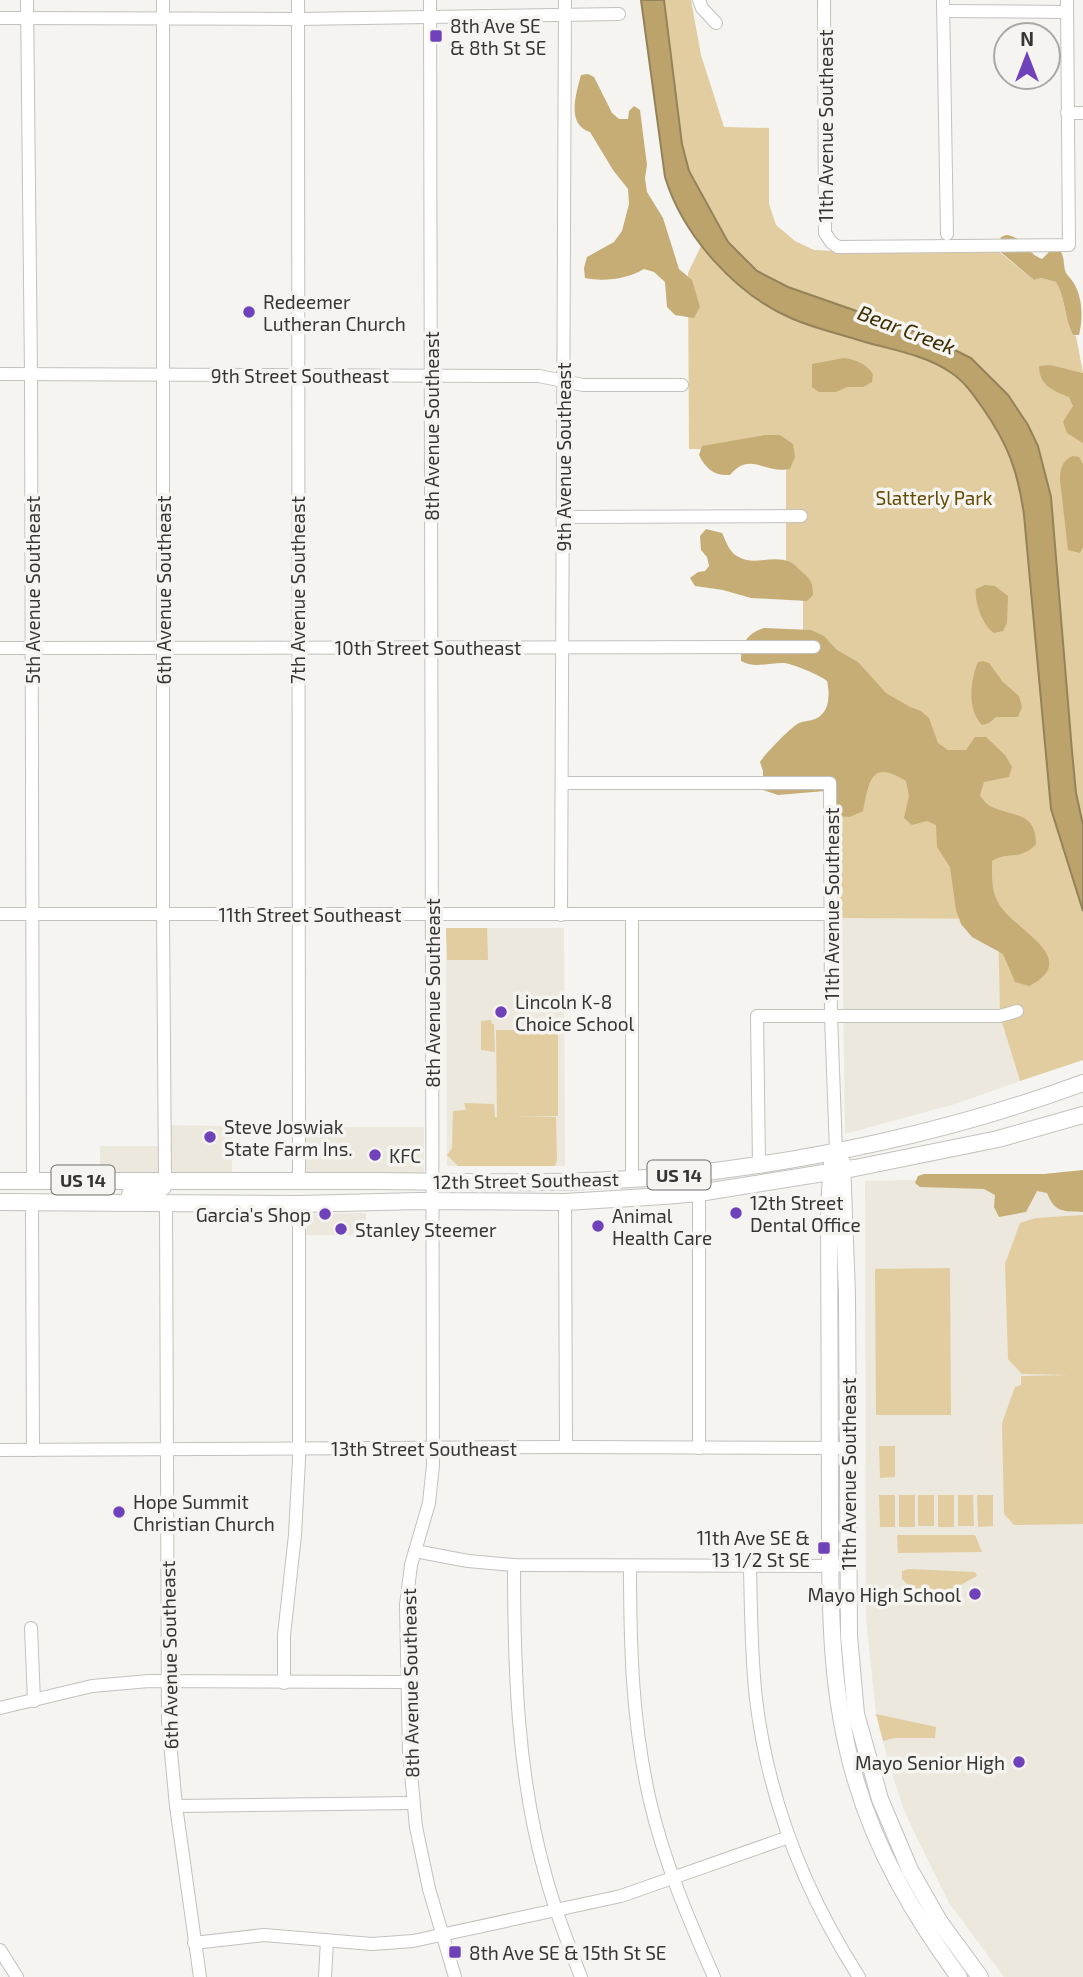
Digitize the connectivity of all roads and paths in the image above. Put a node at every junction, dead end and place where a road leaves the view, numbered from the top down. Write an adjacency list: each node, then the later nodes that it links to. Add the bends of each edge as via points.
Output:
1 (27, 0): 14 (street, 5th Avenue Southeast)
2 (163, 0): 15 (street, 6th Avenue Southeast)
3 (298, 0): 16 (street, 7th Avenue Southeast)
4 (430, 0): 12 (street, 8th Avenue Southeast)
5 (565, 0): 11 (street, 9th Avenue Southeast)
6 (699, 0): 17 (street)
7 (824, 0): 18 (street, 11th Avenue Southeast, via 825,233 838,247 1069,245)
8 (943, 6): 9 (street); 20 (street)
9 (1067, 6): 18 (street)
10 (619, 14): 11 (street)
11 (565, 15): 12 (street); 26 (street, 9th Avenue Southeast)
12 (431, 17): 16 (street); 25 (street, 8th Avenue Southeast)
13 (0, 18): 14 (street)
14 (27, 18): 15 (street); 22 (street, 5th Avenue Southeast)
15 (163, 18): 16 (street); 23 (street, 6th Avenue Southeast)
16 (298, 19): 24 (street, 7th Avenue Southeast)
17 (716, 23)
18 (1066, 113): 19 (street)
19 (1083, 113)
20 (947, 234)
21 (0, 374): 22 (street, 9th Street Southeast)
22 (32, 374): 23 (street, 9th Street Southeast); 35 (street, 5th Avenue Southeast)
23 (164, 374): 24 (street, 9th Street Southeast); 36 (street, 6th Avenue Southeast)
24 (297, 374): 25 (street, 9th Street Southeast); 31 (street, 7th Avenue Southeast)
25 (431, 375): 26 (street, 9th Street Southeast, via 539,376); 32 (street, 8th Avenue Southeast)
26 (562, 381): 27 (street, 9th Street Southeast); 29 (street, 9th Avenue Southeast)
27 (682, 385)
28 (801, 516): 29 (street)
29 (563, 517): 30 (street, 9th Avenue Southeast)
30 (563, 646): 32 (street, 10th Street Southeast); 33 (street, 10th Street Southeast); 37 (street, 9th Avenue Southeast)
31 (297, 647): 32 (street, 10th Street Southeast); 36 (street, 10th Street Southeast); 41 (street, 7th Avenue Southeast)
32 (430, 647): 43 (street, 8th Avenue Southeast)
33 (814, 647)
34 (0, 648): 35 (street, 10th Street Southeast)
35 (32, 648): 36 (street, 10th Street Southeast); 39 (street, 5th Avenue Southeast)
36 (163, 649): 40 (street, 6th Avenue Southeast)
37 (562, 783): 42 (street, 11th Avenue Southeast, via 830,783); 44 (street, 9th Avenue Southeast)
38 (0, 914): 39 (street, 11th Street Southeast)
39 (31, 914): 40 (street, 11th Street Southeast); 58 (street, 5th Avenue Southeast)
40 (163, 914): 41 (street, 11th Street Southeast); 54 (street, 6th Avenue Southeast)
41 (298, 914): 43 (street, 11th Street Southeast); 56 (street, 7th Avenue Southeast)
42 (830, 914): 45 (street, 11th Street Southeast); 47 (street, 11th Avenue Southeast)
43 (432, 915): 44 (street, 11th Street Southeast); 59 (street, 8th Avenue Southeast)
44 (561, 915): 45 (street, 11th Street Southeast)
45 (632, 915): 53 (street)
46 (1017, 1011): 47 (street, via 1000,1016)
47 (831, 1016): 50 (street, 11th Avenue Southeast); 51 (street, via 757,1016)
48 (1083, 1083): 50 (main road, 12th Street Southeast / US 14, via 947,1125)
49 (1083, 1115): 52 (main road, 12th Street Southeast / US 14, via 998,1139)
50 (836, 1151): 51 (main road, 12th Street Southeast / US 14); 52 (main road, 11th Avenue Southeast)
51 (759, 1164): 53 (main road, 12th Street Southeast / US 14)
52 (837, 1171): 60 (main road, 12th Street Southeast / US 14); 70 (main road, 11th Avenue Southeast); 71 (main road, 11th Avenue Southeast, via 848,1294)
53 (632, 1178): 59 (main road, 12th Street Southeast / US 14)
54 (165, 1179): 55 (main road, 12th Street Southeast / US 14); 58 (main road, 12th Street Southeast / US 14); 65 (main road, via 155,1192)
55 (239, 1180): 56 (main road, 12th Street Southeast / US 14); 66 (main road, via 227,1186 178,1191)
56 (299, 1180): 59 (main road, 12th Street Southeast / US 14)
57 (0, 1181): 58 (main road, 12th Street Southeast / US 14)
58 (33, 1181)
59 (432, 1181): 61 (street, 8th Avenue Southeast)
60 (699, 1193): 64 (main road, 12th Street Southeast / US 14); 69 (street)
61 (432, 1201): 64 (main road, 12th Street Southeast / US 14); 67 (main road, 12th Street Southeast / US 14); 74 (street, 8th Avenue Southeast)
62 (0, 1202): 63 (main road, 12th Street Southeast / US 14)
63 (32, 1202): 65 (main road, 12th Street Southeast / US 14); 76 (street)
64 (565, 1202): 68 (street)
65 (94, 1204): 66 (main road, 12th Street Southeast / US 14)
66 (166, 1204): 67 (main road, 12th Street Southeast / US 14); 72 (street, 6th Avenue Southeast)
67 (299, 1204): 73 (street)
68 (566, 1447): 69 (street, 13th Street Southeast); 74 (street, 13th Street Southeast)
69 (699, 1448): 70 (street, 13th Street Southeast)
70 (830, 1448): 71 (street, 13th Street Southeast); 81 (main road, 11th Avenue Southeast)
71 (847, 1448): 82 (main road, 11th Avenue Southeast)
72 (166, 1449): 73 (street, 13th Street Southeast); 76 (street, 13th Street Southeast); 84 (street, 6th Avenue Southeast)
73 (300, 1449): 74 (street, 13th Street Southeast); 86 (street)
74 (433, 1449): 77 (street, 8th Avenue Southeast, via 429,1503)
75 (0, 1450): 76 (street, 13th Street Southeast)
76 (33, 1450)
77 (415, 1551): 78 (street); 85 (street, 8th Avenue Southeast, via 405,1612)
78 (514, 1565): 79 (street); 93 (street, via 522,1747 536,1838)
79 (630, 1566): 80 (street); 92 (street, via 637,1735 650,1802)
80 (750, 1566): 81 (street); 91 (street, via 759,1718)
81 (831, 1566): 82 (street); 105 (main road, 11th Avenue Southeast, via 836,1692 856,1782 891,1871)
82 (848, 1566): 106 (main road, 11th Avenue Southeast, via 854,1699 873,1777 910,1870 939,1921)
83 (31, 1628): 87 (street)
84 (167, 1680): 86 (street); 87 (street, via 92,1686); 90 (street, 6th Avenue Southeast)
85 (406, 1682): 86 (street); 89 (street, 8th Avenue Southeast)
86 (284, 1683)
87 (34, 1701): 88 (street)
88 (0, 1708)
89 (413, 1803): 90 (street); 94 (street, 8th Avenue Southeast)
90 (176, 1806): 96 (street, 6th Avenue Southeast)
91 (789, 1837): 92 (street); 104 (street, via 817,1905)
92 (673, 1879): 93 (street); 103 (street)
93 (556, 1911): 94 (street); 102 (street)
94 (442, 1935): 95 (street, via 392,1943); 101 (street, 8th Avenue Southeast)
95 (327, 1940): 96 (street, via 264,1935); 100 (street)
96 (194, 1943): 99 (street, 6th Avenue Southeast)
97 (0, 1950): 98 (street)
98 (17, 1977)
99 (200, 1977)
100 (325, 1977)
101 (455, 1977)
102 (581, 1977)
103 (714, 1977)
104 (859, 1977)
105 (959, 1977)
106 (980, 1977)

